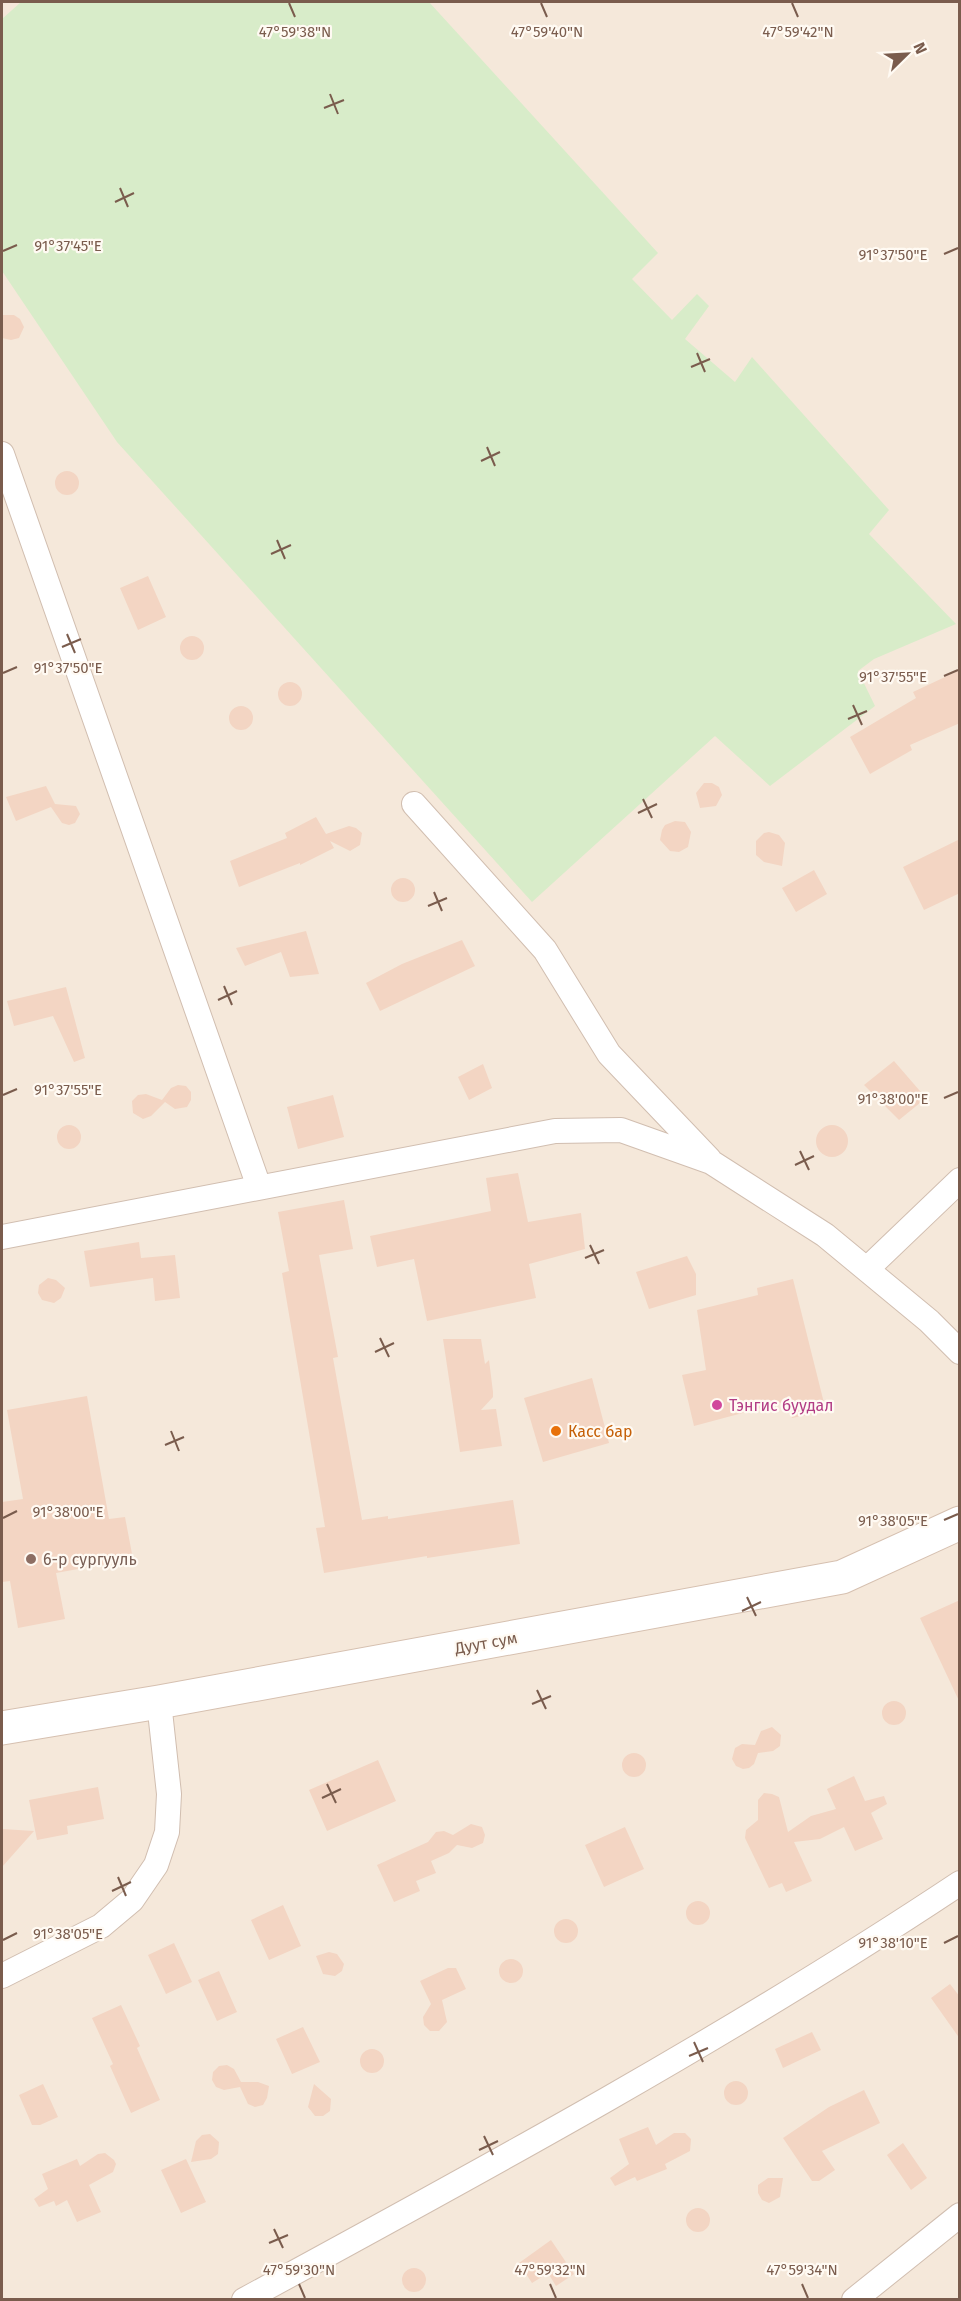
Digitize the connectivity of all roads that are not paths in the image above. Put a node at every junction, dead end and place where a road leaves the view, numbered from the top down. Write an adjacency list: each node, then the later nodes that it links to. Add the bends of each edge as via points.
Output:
1 (2, 454): 5 (street)
2 (414, 804): 3 (street, via 545,950 609,1054)
3 (711, 1162): 5 (street, via 621,1130 555,1131); 7 (street, via 825,1235)
4 (960, 1180): 7 (street)
5 (259, 1187): 6 (street)
6 (2, 1238)
7 (867, 1269): 8 (street, via 930,1321)
8 (960, 1352)
9 (960, 1523): 10 (main road, Дуут сум, via 842,1577)
10 (159, 1702): 11 (main road, Дуут сум); 13 (street, via 169,1794 167,1832 156,1865 132,1900 101,1926)
11 (2, 1728)
12 (960, 1883): 15 (street, via 784,1995 545,2135)
13 (2, 1976)
14 (960, 2215): 16 (street)
15 (244, 2300)
16 (854, 2300)

